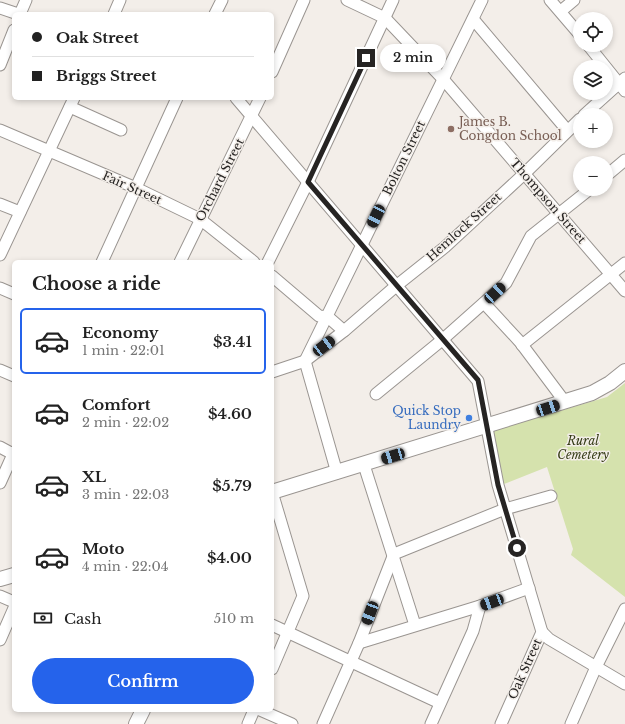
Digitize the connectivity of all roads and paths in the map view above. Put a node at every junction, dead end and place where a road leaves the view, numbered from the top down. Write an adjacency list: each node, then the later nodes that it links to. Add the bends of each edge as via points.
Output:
1 (26, 0): 13 (street)
2 (120, 0): 14 (street)
3 (222, 0): 15 (street)
4 (304, 0): 22 (street)
5 (347, 0): 16 (street, Thompson Street)
6 (393, 0): 16 (street)
7 (482, 0): 17 (street, Bolton Street)
8 (550, 0): 11 (street)
9 (574, 0): 11 (street)
10 (0, 8): 12 (street)
11 (561, 11): 18 (street)
12 (13, 12)
13 (20, 12)
14 (115, 12)
15 (216, 12)
16 (385, 18): 23 (street, Thompson Street); 39 (street)
17 (473, 19): 23 (street, Bolton Street); 34 (street)
18 (573, 26)
19 (12, 35): 21 (street)
20 (594, 52): 24 (street)
21 (0, 65)
22 (274, 68)
23 (443, 79): 38 (street, Thompson Street); 46 (street, Bolton Street)
24 (623, 84): 29 (street)
25 (176, 100): 40 (street)
26 (238, 100): 30 (street, Oak Street)
27 (259, 100): 30 (street, Orchard Street)
28 (72, 103): 33 (street); 35 (street)
29 (593, 108)
30 (252, 117): 39 (street, Oak Street); 45 (street, Orchard Street)
31 (573, 124): 34 (street, Hemlock Street)
32 (0, 130): 35 (street, Fair Street)
33 (121, 130)
34 (567, 130): 38 (street, Hemlock Street)
35 (49, 152): 40 (street, Fair Street); 43 (street)
36 (625, 160): 37 (street)
37 (613, 170)
38 (524, 174): 44 (street, Thompson Street); 55 (street, Hemlock Street, via 445,247)
39 (308, 182): 46 (street, Oak Street); 51 (street)
40 (136, 188): 45 (street, Fair Street); 48 (street)
41 (581, 196): 44 (street)
42 (0, 204): 43 (street)
43 (20, 212): 47 (street)
44 (558, 214): 53 (street, Thompson Street); 59 (street, via 531,236 506,283)
45 (200, 219): 49 (street, Orchard Street); 50 (street, Fair Street)
46 (362, 244): 55 (street, Oak Street); 60 (street, Bolton Street)
47 (0, 255)
48 (103, 260)
49 (181, 260)
50 (251, 260)
51 (269, 260)
52 (625, 263): 53 (street)
53 (611, 274): 57 (street, Thompson Street); 63 (street)
54 (274, 278): 60 (street, via 319,316)
55 (396, 286): 61 (street, Hemlock Street); 62 (street, Oak Street)
56 (0, 288): 58 (street)
57 (625, 291)
58 (12, 293)
59 (484, 303): 62 (street); 63 (street)
60 (328, 317): 61 (street); 64 (street)
61 (344, 331): 64 (street)
62 (442, 340): 69 (street); 71 (street, Oak Street, via 478,380)
63 (522, 346): 70 (street)
64 (305, 361): 66 (street); 76 (street)
65 (0, 370): 68 (street)
66 (274, 371)
67 (625, 371): 70 (main road, via 592,393)
68 (12, 375)
69 (376, 394)
70 (565, 402): 71 (main road)
71 (487, 427): 75 (main road); 81 (street, Oak Street)
72 (0, 448): 73 (street)
73 (12, 452)
74 (12, 457): 77 (street)
75 (364, 464): 76 (main road); 82 (street)
76 (337, 473): 78 (main road)
77 (0, 483)
78 (274, 491)
79 (551, 496): 81 (street)
80 (274, 499): 93 (street, via 303,596)
81 (505, 509): 82 (street); 85 (street, Oak Street)
82 (394, 554): 91 (street); 96 (street)
83 (12, 576): 84 (main road)
84 (0, 579)
85 (529, 588): 88 (street); 94 (street, Oak Street)
86 (0, 596): 87 (street)
87 (12, 601)
88 (480, 606): 91 (street); 101 (street, via 473,631)
89 (625, 609): 99 (street)
90 (12, 613): 95 (street)
91 (415, 625): 96 (street)
92 (274, 626): 93 (street)
93 (288, 632): 97 (street); 98 (street)
94 (542, 632): 99 (street, via 549,639); 110 (street, Oak Street)
95 (0, 640)
96 (359, 643): 97 (street)
97 (351, 661): 101 (street); 108 (street)
98 (274, 664)
99 (596, 667): 100 (street); 111 (street)
100 (625, 684)
101 (440, 703): 109 (street)
102 (142, 712): 105 (main road)
103 (253, 712): 106 (street)
104 (265, 712): 107 (street)
105 (136, 724)
106 (248, 724)
107 (292, 724)
108 (323, 724)
109 (431, 724)
110 (501, 724)
111 (571, 724)

